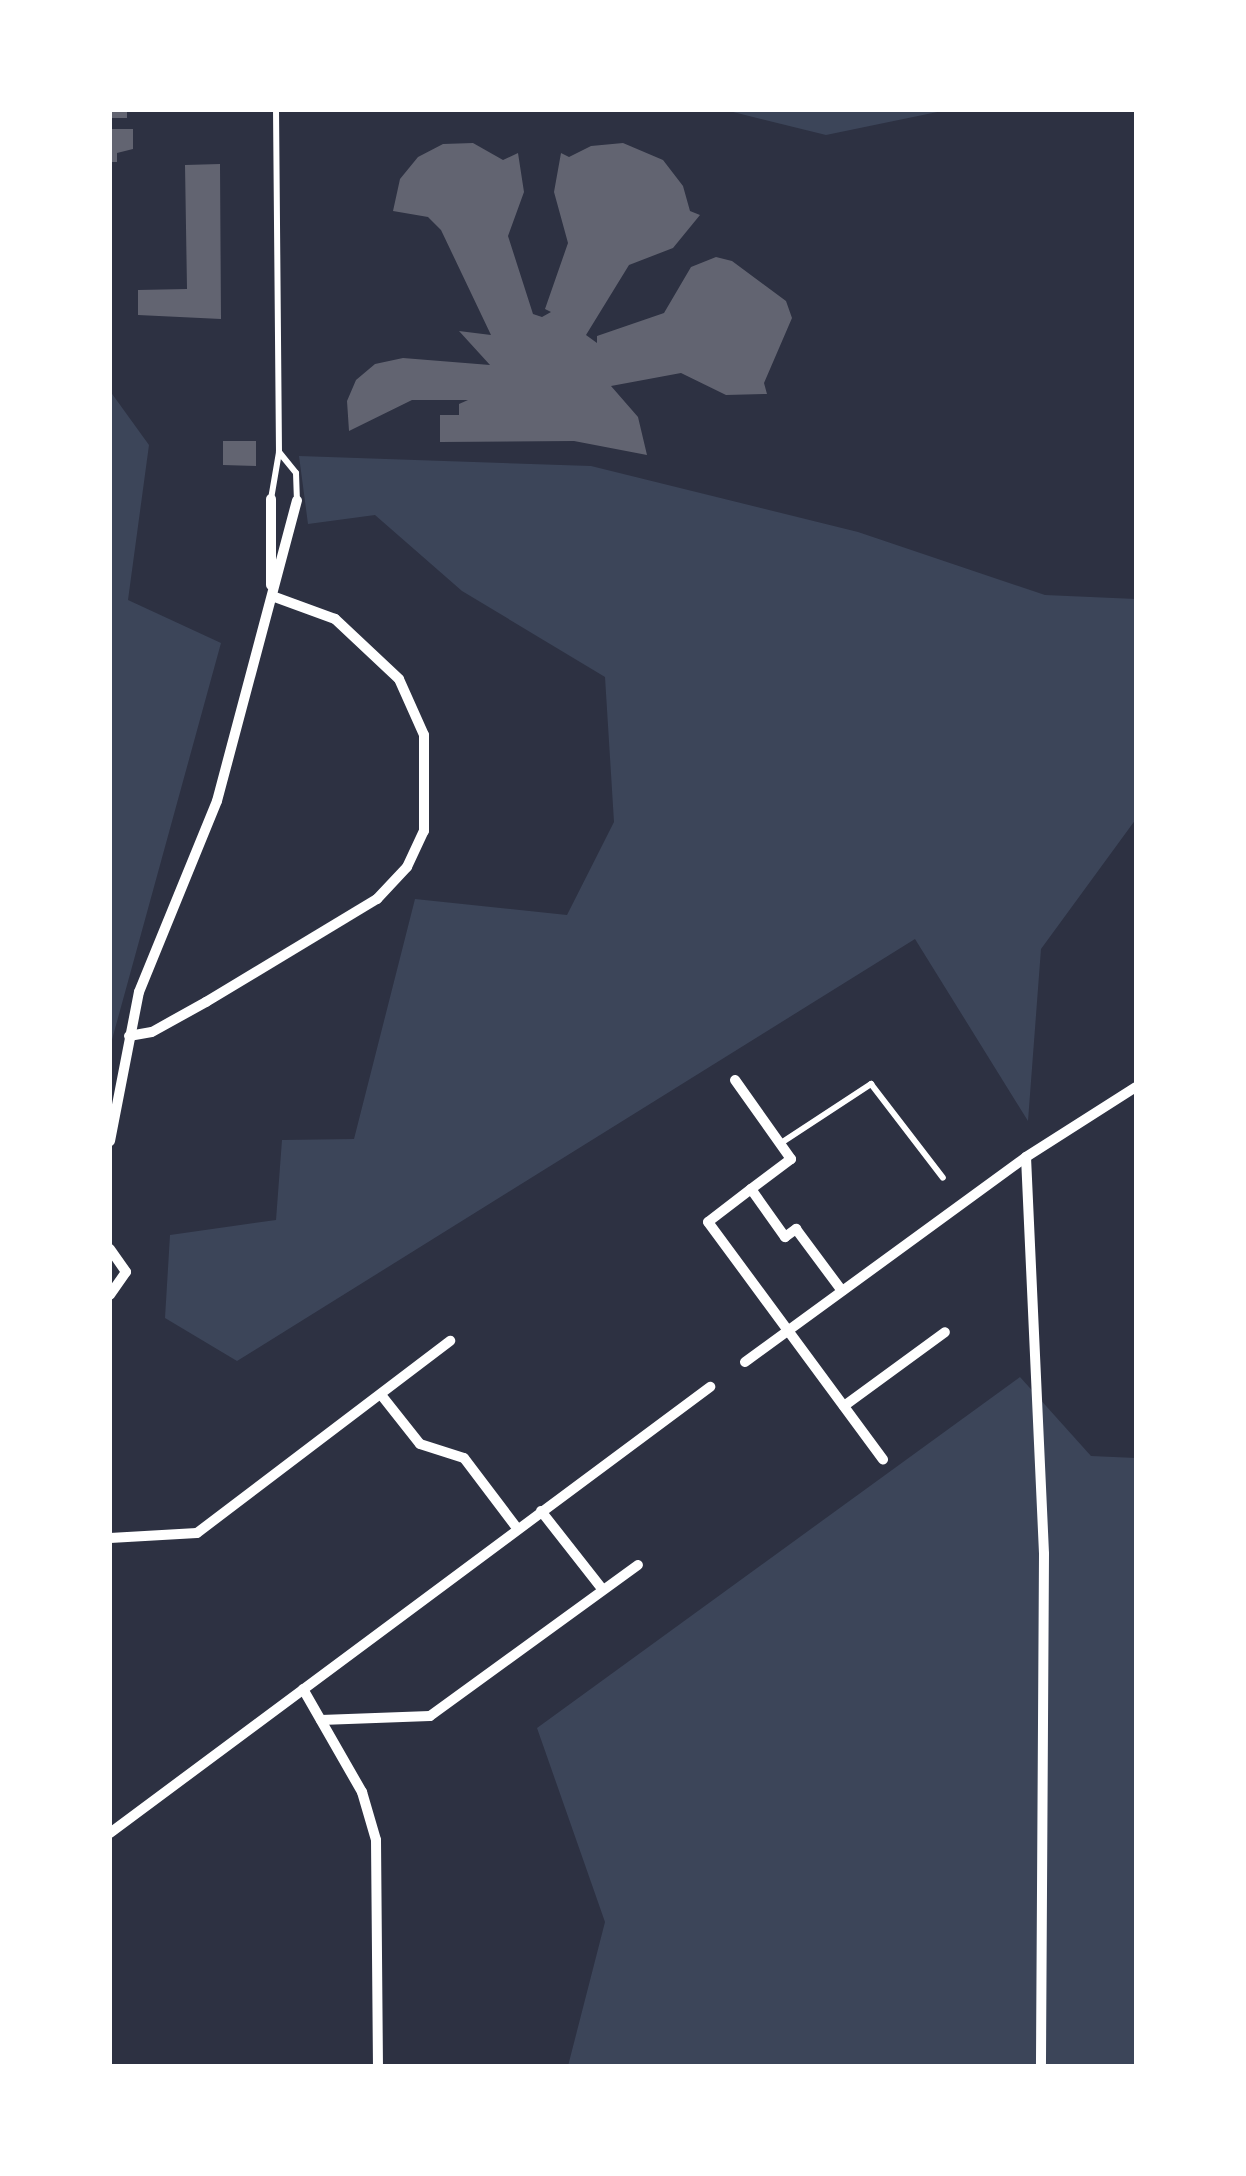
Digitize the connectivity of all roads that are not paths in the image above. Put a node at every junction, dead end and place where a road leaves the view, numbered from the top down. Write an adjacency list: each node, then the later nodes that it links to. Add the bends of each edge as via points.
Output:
1 (276, 110): 2 (lane)
2 (279, 452): 3 (lane); 4 (lane, via 296,473)
3 (271, 499): 5 (street)
4 (296, 500): 5 (street)
5 (272, 596): 6 (street, via 217,801 140,992); 6 (street, via 336,619 400,679 424,736 424,831 406,867 377,900 179,1017)
6 (129, 1036): 9 (street)
7 (735, 1080): 10 (street)
8 (1136, 1087): 11 (street)
9 (110, 1142)
10 (780, 1144): 12 (lane, via 871,1084); 13 (street, via 791,1160)
11 (1026, 1157): 15 (street); 34 (street, via 1044,1554)
12 (942, 1178)
13 (751, 1189): 15 (street, via 785,1237 796,1229); 17 (street, via 708,1222)
14 (110, 1249): 16 (street, via 126,1272)
15 (842, 1291): 17 (street)
16 (110, 1295)
17 (787, 1331): 20 (street); 23 (street)
18 (945, 1332): 23 (street)
19 (450, 1341): 22 (street)
20 (745, 1362)
21 (710, 1387): 25 (street)
22 (382, 1396): 26 (street, via 420,1444 464,1458); 27 (street, via 198,1533)
23 (844, 1406): 24 (street)
24 (883, 1459)
25 (541, 1511): 26 (street); 29 (street)
26 (517, 1528): 30 (street)
27 (110, 1538)
28 (638, 1565): 29 (street)
29 (602, 1590): 31 (street, via 430,1716)
30 (303, 1688): 31 (street); 32 (street)
31 (321, 1720): 33 (street, via 362,1792 376,1840)
32 (110, 1833)
33 (378, 2066)
34 (1041, 2066)

